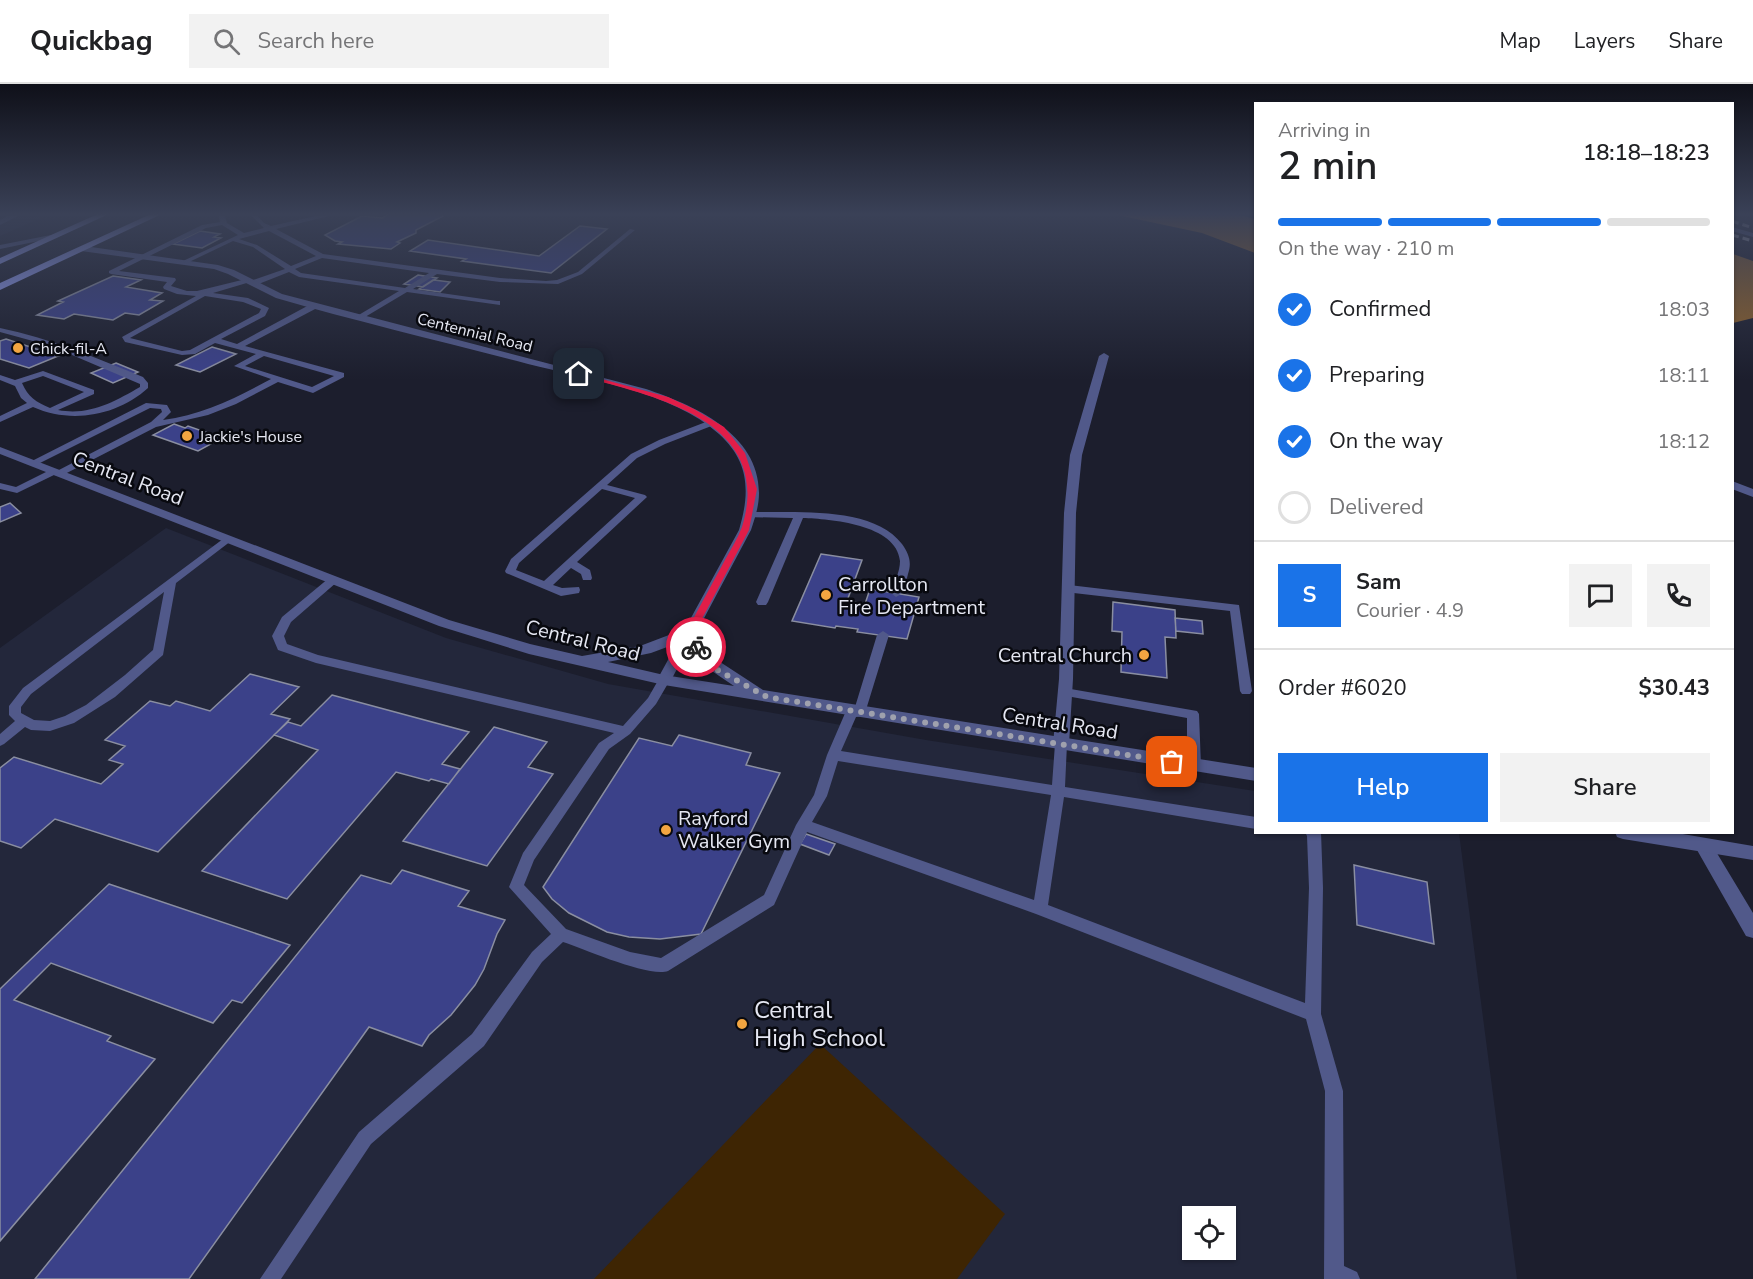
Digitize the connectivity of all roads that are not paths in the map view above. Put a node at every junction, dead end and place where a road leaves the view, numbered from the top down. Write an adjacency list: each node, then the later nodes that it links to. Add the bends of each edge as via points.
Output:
1 (40, 269): 9 (highway)
2 (117, 269): 11 (lane, via 111,272 172,280 167,287 173,291)
3 (219, 269): 8 (street, Centennial Road)
4 (290, 269): 8 (lane); 10 (lane, via 299,275)
5 (419, 269): 7 (lane)
6 (585, 269): 7 (lane, via 558,282 522,282)
7 (436, 271): 10 (lane)
8 (250, 281): 11 (lane); 13 (street, Centennial Road, via 279,296)
9 (0, 287)
10 (406, 290): 12 (lane); 14 (lane)
11 (204, 294): 16 (lane, via 244,300 265,308 262,314); 16 (lane, via 126,337 182,353)
12 (497, 303)
13 (314, 306): 14 (street, Centennial Road); 17 (lane)
14 (360, 318): 26 (street, Centennial Road, via 622,385 665,398)
15 (0, 330): 24 (lane, via 55,344 144,383 144,388 135,393 83,415 70,417)
16 (214, 340): 17 (lane)
17 (237, 347): 18 (lane)
18 (262, 354): 21 (lane, via 238,366); 21 (lane, via 341,375 313,390)
19 (1104, 356): 43 (street, via 1076,455)
20 (0, 377): 22 (lane)
21 (277, 379): 27 (lane, via 217,411)
22 (15, 383): 23 (lane); 24 (lane, via 43,373 91,392)
23 (33, 404): 24 (lane); 25 (lane)
24 (49, 411)
25 (0, 419)
26 (711, 423): 33 (lane, via 634,456); 35 (street, Centennial Road, via 722,429 741,453 753,489)
27 (154, 424): 29 (lane, via 167,412 164,407 150,405); 30 (lane)
28 (0, 450): 29 (street, Central Road)
29 (33, 463): 30 (street, Central Road)
30 (56, 473): 32 (lane, via 17,490); 37 (street, Central Road)
31 (1734, 485): 34 (street)
32 (0, 486)
33 (601, 486): 38 (lane, via 642,497); 42 (lane, via 511,566 510,571)
34 (1753, 493)
35 (749, 515): 36 (lane); 47 (street, Centennial Road, via 745,530)
36 (798, 517): 45 (lane, via 852,520 888,535 905,561); 46 (lane)
37 (226, 539): 40 (street, Central Road); 41 (lane)
38 (572, 564): 39 (lane, via 586,572); 42 (lane)
39 (588, 578)
40 (333, 580): 49 (street, Central Road, via 444,623); 56 (lane, via 286,620 278,636 282,646 316,659)
41 (171, 583): 55 (lane, via 27,691 15,706 15,714); 55 (lane, via 159,652 76,718 45,727)
42 (545, 586): 44 (lane, via 561,592)
43 (1069, 589): 51 (street); 52 (lane, via 1235,608)
44 (575, 590)
45 (896, 593)
46 (762, 602)
47 (690, 632): 49 (street, via 644,651); 50 (street, Centennial Road); 53 (street, via 696,648 712,667)
48 (883, 636): 54 (lane)
49 (578, 661): 50 (street, Central Road)
50 (664, 680): 53 (street, Central Road); 56 (lane)
51 (1065, 692): 58 (street); 60 (lane, via 1193,714)
52 (1246, 692)
53 (767, 697): 54 (street, Central Road)
54 (856, 712): 58 (street, Central Road); 59 (lane)
55 (22, 722): 57 (lane)
56 (626, 731): 71 (lane, via 604,746 528,857 516,887)
57 (0, 741)
58 (1061, 744): 60 (street, Central Road); 62 (lane)
59 (833, 755): 62 (lane); 64 (lane, via 819,796)
60 (1194, 766): 61 (street, Central Road)
61 (1254, 775)
62 (1058, 790): 63 (lane); 69 (lane)
63 (1254, 823)
64 (803, 825): 69 (lane); 71 (lane, via 769,900 663,966 630,959)
65 (1314, 834): 72 (lane)
66 (1635, 834): 67 (street)
67 (1703, 845): 68 (street); 70 (street)
68 (1753, 854)
69 (1040, 909): 72 (lane)
70 (1753, 930)
71 (561, 934): 74 (lane, via 537,957 478,1040 365,1138)
72 (1313, 1014): 73 (lane, via 1334,1091)
73 (1340, 1277)
74 (270, 1279)

